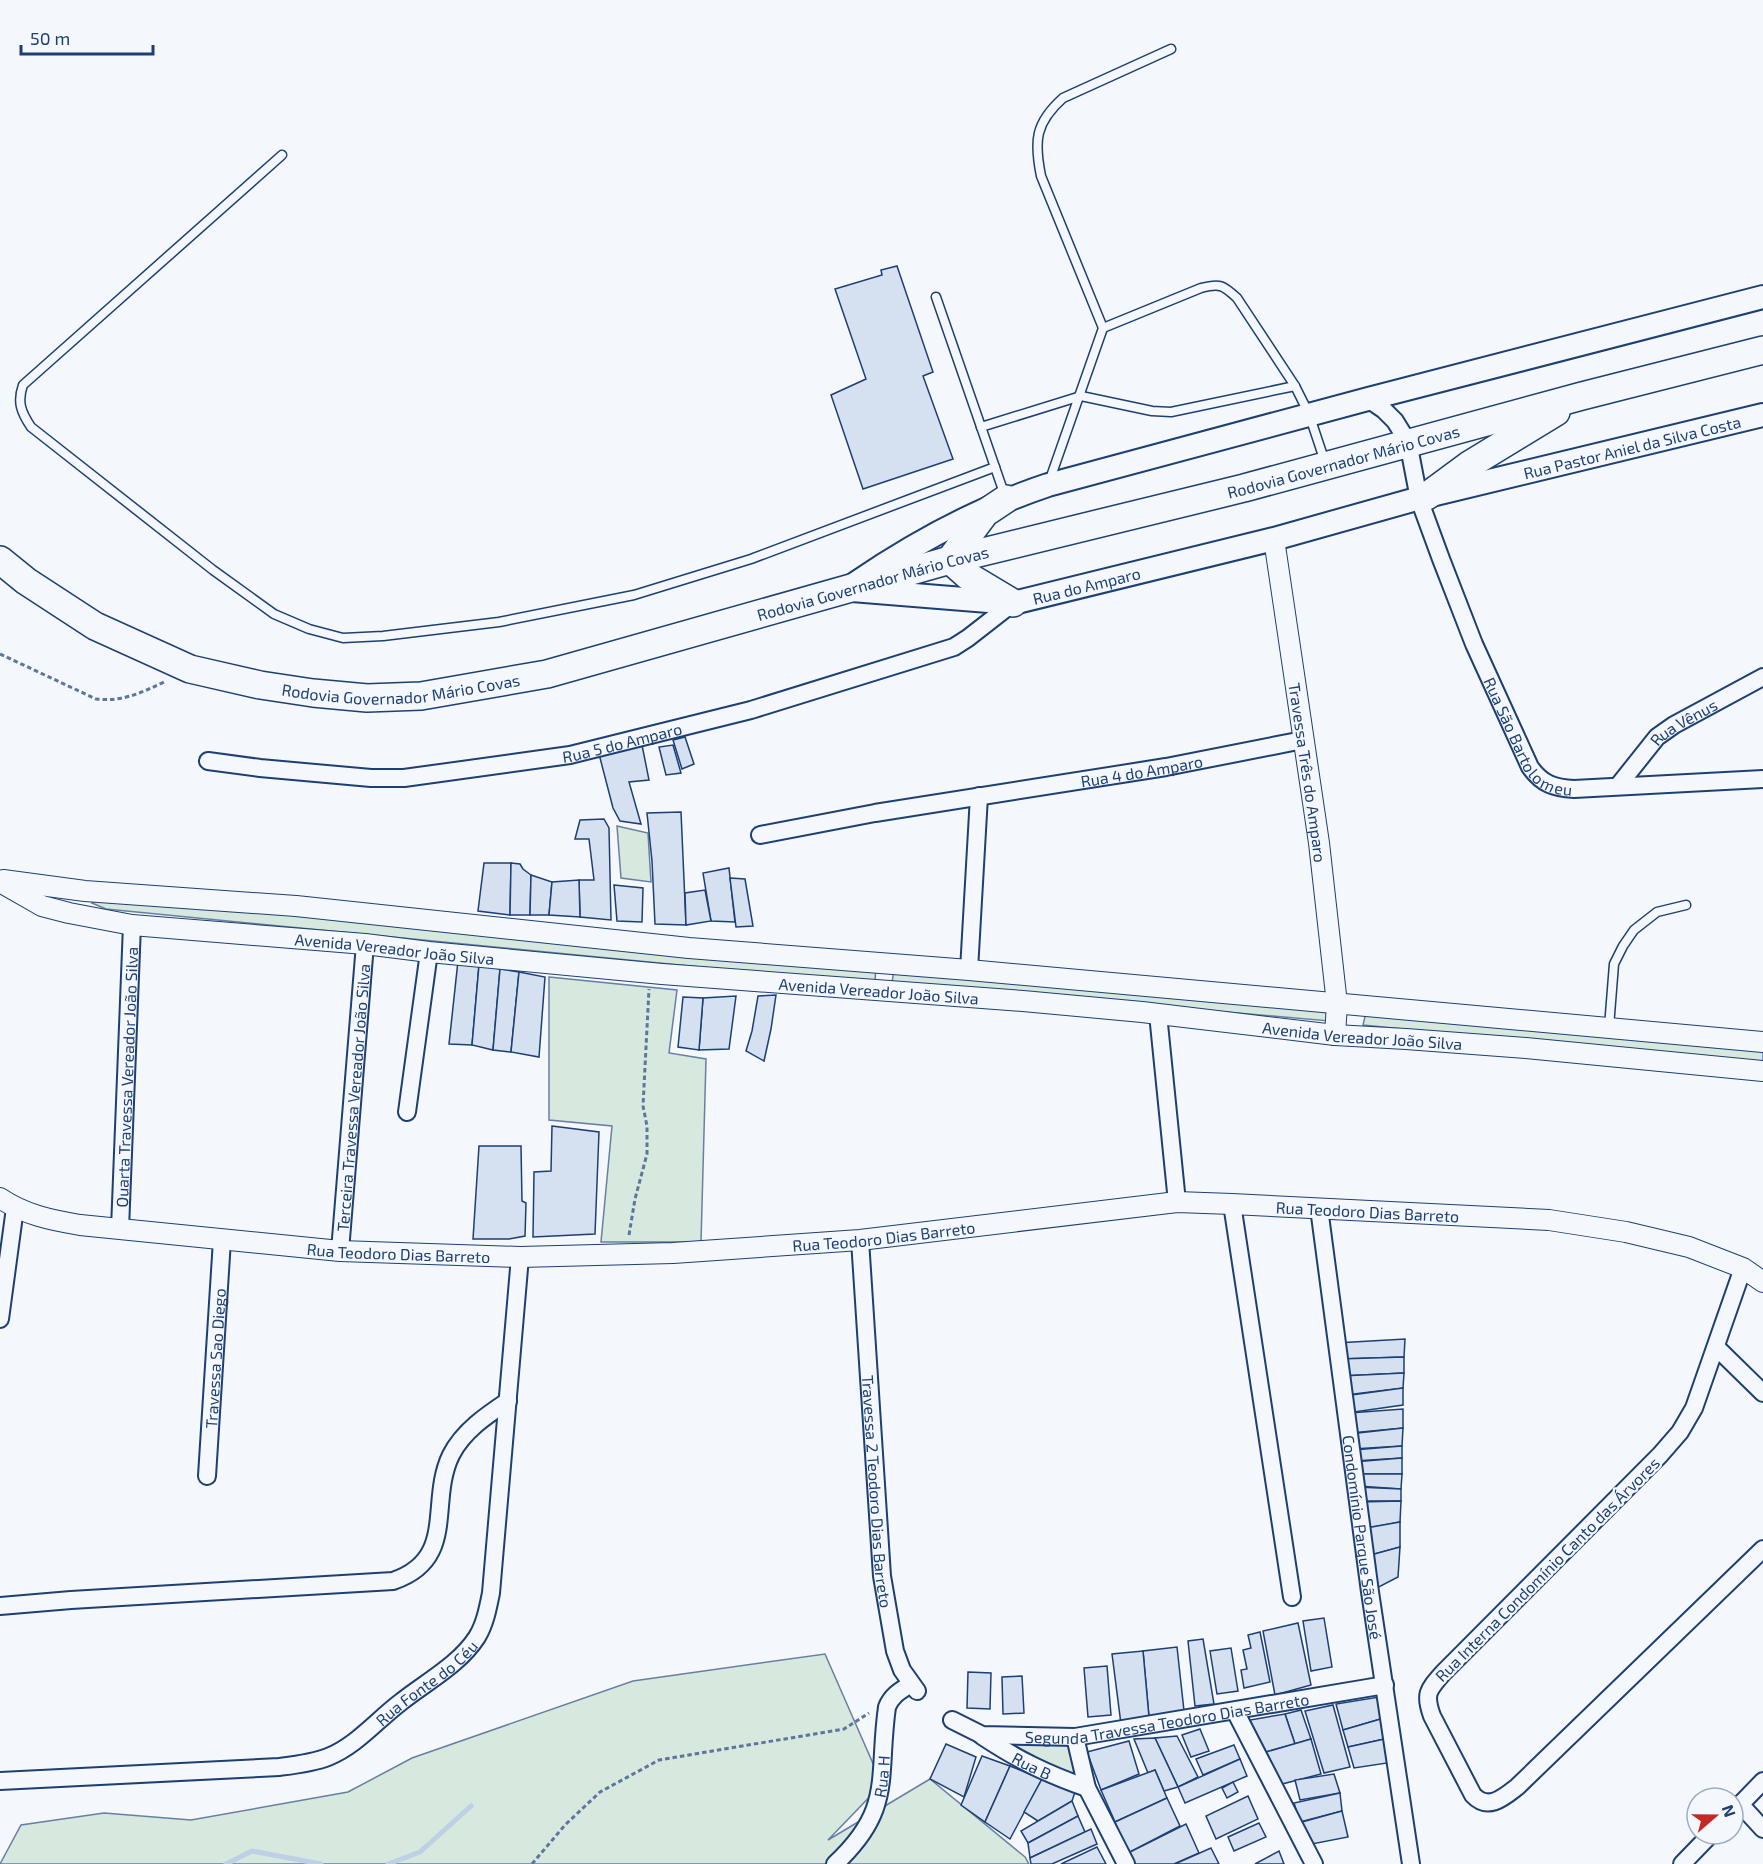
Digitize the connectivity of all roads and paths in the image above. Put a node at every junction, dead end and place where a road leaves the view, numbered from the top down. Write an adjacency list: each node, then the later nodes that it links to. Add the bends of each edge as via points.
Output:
1 (1171, 49): 5 (lane, via 1063,98 1049,110 1039,129 1036,151 1041,176)
2 (282, 155): 16 (lane, via 23,385 19,397 21,413 31,427 213,570 291,622 343,638 383,636 499,622 634,595 751,559)
3 (936, 297): 13 (lane)
4 (1763, 297): 10 (main road)
5 (1103, 328): 7 (lane, via 1201,288 1226,287); 8 (lane)
6 (1763, 350): 9 (highway, Rodovia Governador Mário Covas)
7 (1295, 386): 8 (lane, via 1170,412); 11 (lane)
8 (1081, 396): 13 (lane); 18 (lane)
9 (1582, 396): 14 (highway, Rodovia Governador Mário Covas); 19 (highway)
10 (1368, 399): 11 (main road); 14 (street, via 1395,421)
11 (1309, 414): 15 (lane); 18 (main road)
12 (1763, 414): 17 (main road, Rua Pastor Aniel da Silva Costa)
13 (981, 427): 16 (lane)
14 (1408, 442): 15 (highway, Rodovia Governador Mário Covas); 19 (street, Rua São Bartolomeu)
15 (1326, 465): 23 (highway, Rodovia Governador Mário Covas)
16 (995, 467): 20 (lane)
17 (1501, 479): 19 (main road, Rua do Amparo)
18 (1048, 485): 20 (main road)
19 (1423, 498): 21 (main road, Rua do Amparo); 32 (street, Rua São Bartolomeu, via 1474,644 1530,766 1545,783 1556,788)
20 (1006, 499): 23 (highway, via 985,513); 24 (main road, via 903,551)
21 (1274, 540): 25 (main road, Rua do Amparo); 29 (street, Travessa Três do Amparo)
22 (0, 560): 27 (highway, Rodovia Governador Mário Covas, via 95,626)
23 (950, 560): 24 (highway, Rodovia Governador Mário Covas); 25 (highway, via 968,576)
24 (846, 590): 25 (main road, Rua do Amparo); 27 (highway, Rodovia Governador Mário Covas, via 546,674 421,696 368,698 313,693)
25 (1013, 603): 30 (street, Rua 5 do Amparo, via 954,646 751,710 570,754 371,778)
26 (0, 654): 27 (path, via 96,699 114,701 136,695)
27 (190, 669)
28 (1763, 677): 32 (street, Rua Vênus, via 1657,737)
29 (1303, 740): 33 (street, Rua 4 do Amparo, via 1166,767); 45 (street, Travessa Três do Amparo)
30 (208, 761)
31 (1763, 778): 32 (street, Rua São Bartolomeu)
32 (1618, 786)
33 (980, 796): 34 (street, Rua 4 do Amparo); 41 (street)
34 (760, 835)
35 (0, 881): 37 (street, Avenida Vereador João Silva, via 42,906); 40 (street, Avenida Vereador João Silva, via 296,906 689,948)
36 (1686, 905): 47 (lane, via 1657,912 1634,930 1623,946 1614,964)
37 (132, 925): 38 (street, Avenida Vereador João Silva); 56 (street, Quarta Travessa Vereador João Silva)
38 (365, 944): 39 (street, Avenida Vereador João Silva); 59 (street, Terceira Travessa Vereador João Silva)
39 (429, 952): 42 (street, Avenida Vereador João Silva); 51 (street)
40 (896, 964): 41 (street, Avenida Vereador João Silva); 44 (street)
41 (969, 970): 43 (street, Avenida Vereador João Silva)
42 (650, 972): 44 (street, Avenida Vereador João Silva); 60 (path, via 643,1106 647,1154)
43 (1144, 986): 45 (street, Avenida Vereador João Silva); 46 (street)
44 (896, 991): 46 (street, Avenida Vereador João Silva)
45 (1337, 1004): 47 (street, Avenida Vereador João Silva); 48 (street, Travessa Três do Amparo)
46 (1150, 1013): 48 (street, Avenida Vereador João Silva); 52 (street)
47 (1609, 1027): 49 (street, Avenida Vereador João Silva)
48 (1335, 1035): 50 (street, Avenida Vereador João Silva, via 1515,1047)
49 (1763, 1042)
50 (1763, 1071)
51 (407, 1112)
52 (1177, 1202): 54 (street, Rua Teodoro Dias Barreto); 58 (street, Rua Teodoro Dias Barreto)
53 (8, 1203): 56 (street, Rua Teodoro Dias Barreto, via 45,1219); 64 (street)
54 (1232, 1204): 55 (street, Rua Teodoro Dias Barreto); 70 (street)
55 (1319, 1208): 62 (street, Rua Teodoro Dias Barreto, via 1549,1220 1689,1247); 72 (street, Condomínio Parque São José)
56 (120, 1229): 57 (street, Rua Teodoro Dias Barreto)
57 (222, 1240): 59 (street, Rua Teodoro Dias Barreto); 68 (street, Travessa Sao Diego)
58 (860, 1240): 60 (street, Rua Teodoro Dias Barreto); 73 (street, Travessa 2 Teodoro Dias Barreto, via 882,1576 895,1651 914,1688)
59 (340, 1251): 61 (street, Rua Teodoro Dias Barreto)
60 (626, 1255): 61 (street, Rua Teodoro Dias Barreto)
61 (520, 1257): 67 (street, Rua Fonte do Céu)
62 (1743, 1268): 63 (street, Rua Teodoro Dias Barreto); 65 (street, Rua Interna Condomínio Canto das Árvores)
63 (1763, 1282)
64 (0, 1318)
65 (1716, 1347): 66 (street); 69 (street, Rua Interna Condomínio Canto das Árvores, via 1694,1408 1680,1432 1443,1673 1427,1694 1432,1716 1479,1802 1489,1804 1517,1787)
66 (1763, 1393)
67 (508, 1401): 71 (street, via 465,1435 451,1455 440,1497 436,1543 428,1557 406,1577 393,1581); 78 (street, Rua Fonte do Céu, via 491,1593 477,1637 458,1659 348,1746 329,1757 279,1767)
68 (207, 1476)
69 (1763, 1549)
70 (1292, 1597)
71 (0, 1606)
72 (1385, 1685): 74 (street, Segunda Travessa Teodoro Dias Barreto); 89 (street, Condomínio Parque São José)
73 (890, 1699): 85 (path, via 844,1729 659,1760 600,1792); 86 (street, Rua H, via 877,1805 865,1831)
74 (1235, 1711): 77 (street, Segunda Travessa Teodoro Dias Barreto); 88 (street)
75 (952, 1720): 76 (street, Segunda Travessa Teodoro Dias Barreto)
76 (982, 1735): 77 (street, Segunda Travessa Teodoro Dias Barreto); 80 (street, Rua B, via 1015,1758)
77 (1075, 1737): 80 (street)
78 (0, 1781)
79 (1763, 1781): 81 (street)
80 (1087, 1788): 87 (street)
81 (1745, 1800)
82 (1745, 1814): 83 (street)
83 (1763, 1829)
84 (1699, 1846): 90 (street)
85 (532, 1864)
86 (835, 1864)
87 (1126, 1864)
88 (1314, 1864)
89 (1411, 1864)
90 (1682, 1864)

